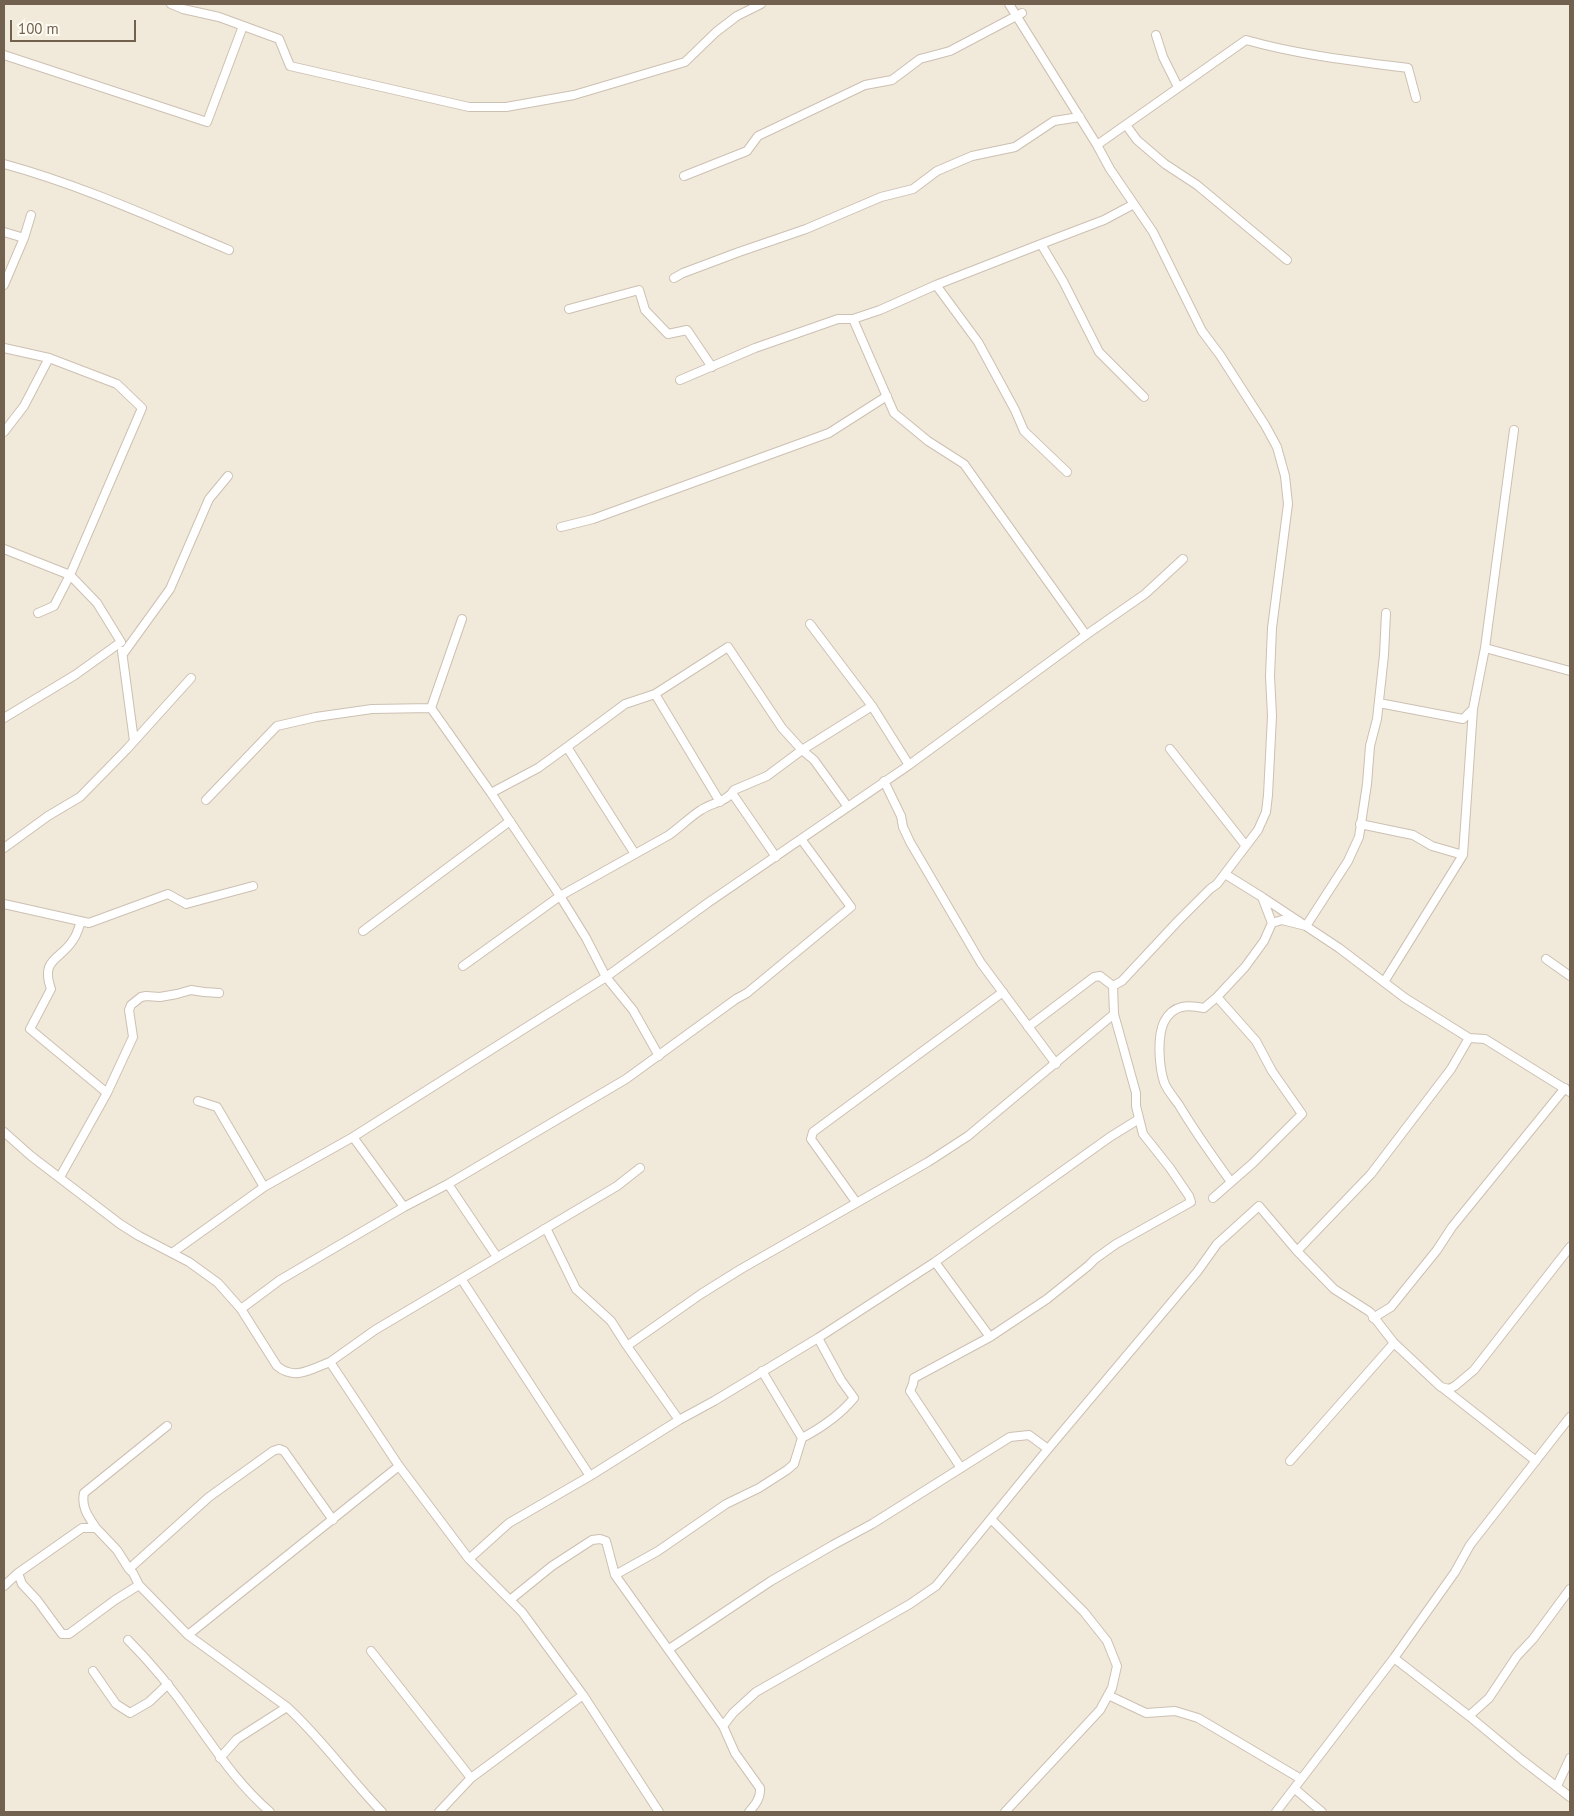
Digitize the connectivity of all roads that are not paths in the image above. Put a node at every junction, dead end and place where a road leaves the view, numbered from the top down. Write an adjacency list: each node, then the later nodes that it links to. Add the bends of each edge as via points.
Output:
1 (170, 4): 4 (street)
2 (761, 4): 6 (street, via 716,32 685,62 574,95 506,107 469,107 290,66 279,39)
3 (1009, 4): 5 (street)
4 (183, 6): 6 (street)
5 (1019, 14): 11 (street); 15 (street, via 950,51 920,59 892,80 865,85 758,136 746,151)
6 (243, 26): 8 (street, via 207,122)
7 (1156, 35): 9 (street)
8 (4, 55)
9 (1178, 87): 10 (street, via 1246,40 1282,50 1408,68); 12 (street)
10 (1416, 98)
11 (1080, 117): 13 (street); 23 (street, via 1054,121 1015,147 972,156 937,171 913,189 881,197)
12 (1126, 125): 13 (street); 22 (street, via 1137,140 1165,164 1198,185)
13 (1097, 144): 16 (street)
14 (4, 164): 21 (street, via 104,198)
15 (684, 176)
16 (1134, 204): 20 (street, via 1104,220); 72 (street, via 1153,232 1202,331 1265,425 1277,447 1285,476 1288,504 1272,628 1268,795 1266,812)
17 (31, 215): 19 (street)
18 (4, 232): 19 (street)
19 (24, 238): 24 (street)
20 (1041, 244): 25 (street); 33 (street, via 1099,352)
21 (229, 250)
22 (1287, 260)
23 (674, 278)
24 (4, 285)
25 (936, 285): 27 (street); 36 (street, via 978,342 1024,432)
26 (569, 309): 30 (street, via 638,290 645,310 668,334 687,330)
27 (853, 319): 30 (street, via 838,319); 32 (street)
28 (4, 348): 29 (street)
29 (49, 358): 35 (street, via 24,406); 41 (street, via 117,384 142,408)
30 (712, 367): 31 (street)
31 (680, 380)
32 (887, 396): 38 (street, via 829,433 593,519); 46 (street, via 894,413 964,464)
33 (1144, 396)
34 (1514, 430): 48 (street)
35 (4, 432)
36 (1067, 472)
37 (228, 476): 49 (street, via 209,499 170,590)
38 (561, 527)
39 (4, 549): 41 (street)
40 (1183, 559): 46 (street, via 1145,594)
41 (70, 575): 42 (street, via 54,606); 47 (street, via 97,603)
42 (38, 613)
43 (1386, 613): 53 (street)
44 (462, 619): 55 (street)
45 (810, 624): 54 (street)
46 (1086, 635): 62 (street)
47 (121, 642): 49 (street); 57 (street, via 75,675)
48 (1484, 648): 50 (street); 56 (street)
49 (123, 654): 58 (street)
50 (1570, 671)
51 (191, 678): 58 (street)
52 (655, 694): 59 (street, via 625,704); 61 (street, via 728,647 782,728); 67 (street)
53 (1379, 703): 56 (street, via 1464,719); 70 (street)
54 (872, 706): 61 (street); 62 (street)
55 (431, 708): 64 (street); 66 (street, via 372,709 277,726)
56 (1473, 710): 75 (street)
57 (4, 718)
58 (134, 741): 73 (street, via 80,797)
59 (567, 747): 64 (street, via 538,768); 74 (street)
60 (1170, 749): 72 (street)
61 (802, 750): 65 (street, via 767,776); 68 (street, via 814,760)
62 (909, 765): 63 (street)
63 (884, 781): 68 (street); 92 (street, via 910,842 981,963)
64 (491, 793): 69 (street)
65 (732, 793): 67 (street); 76 (street)
66 (206, 800)
67 (720, 802): 74 (street, via 701,810 669,835)
68 (848, 806): 71 (street)
69 (510, 821): 79 (street); 85 (street)
70 (1360, 824): 75 (street, via 1413,835 1432,846); 84 (street, via 1359,837 1348,861)
71 (801, 839): 76 (street); 98 (street, via 852,907 747,993)
72 (1246, 846): 77 (street)
73 (4, 848)
74 (636, 854): 79 (street)
75 (1463, 855): 90 (street)
76 (776, 857): 89 (street)
77 (1225, 874): 80 (street); 91 (street, via 1122,981)
78 (253, 886): 82 (street, via 186,904 168,894 88,923)
79 (560, 896): 87 (street); 89 (street)
80 (1262, 897): 83 (street); 84 (street)
81 (4, 904): 82 (street)
82 (81, 922): 101 (street, via 73,941 51,961 47,979 51,990 30,1029)
83 (1272, 922): 84 (street, via 1282,920); 94 (street, via 1264,940 1245,966)
84 (1306, 926): 90 (street)
85 (363, 931)
86 (1546, 959): 88 (street)
87 (463, 966)
88 (1570, 976)
89 (606, 977): 98 (street, via 633,1010); 105 (street)
90 (1384, 982): 97 (street)
91 (1113, 986): 95 (street); 96 (street, via 1100,976 1094,977)
92 (1003, 992): 96 (street); 112 (street, via 813,1132 811,1139)
93 (219, 993): 101 (street, via 192,990 136,1000 129,1010 133,1037)
94 (1217, 997): 108 (street, via 1256,1041 1302,1114); 108 (street, via 1204,1008 1186,1004 1174,1011 1162,1028 1158,1050 1165,1083)
95 (1114, 1014): 99 (street); 103 (street, via 1136,1093)
96 (1028, 1027): 99 (street)
97 (1469, 1038): 100 (street, via 1485,1039); 116 (street, via 1451,1069 1371,1174)
98 (659, 1056): 109 (street, via 626,1079)
99 (1056, 1064): 112 (street, via 968,1136)
100 (1567, 1090): 122 (street, via 1452,1227 1392,1307)
101 (107, 1093): 107 (street)
102 (198, 1101): 110 (street, via 217,1107)
103 (1139, 1119): 119 (street); 123 (street, via 1143,1134 1191,1202 1095,1258 1047,1299)
104 (4, 1132): 107 (street)
105 (353, 1137): 110 (street); 113 (street)
106 (640, 1168): 114 (street, via 617,1186)
107 (60, 1177): 117 (street, via 120,1224)
108 (1231, 1182): 111 (street)
109 (448, 1184): 113 (street); 118 (street)
110 (264, 1187): 117 (street)
111 (1213, 1198)
112 (856, 1202): 126 (street, via 709,1289)
113 (404, 1207): 121 (street, via 280,1280)
114 (544, 1229): 118 (street); 126 (street, via 576,1289 611,1321)
115 (1570, 1247): 129 (street, via 1474,1370 1455,1386 1449,1389)
116 (1298, 1251): 122 (street, via 1334,1290 1370,1312); 134 (street, via 1259,1206 1217,1244)
117 (172, 1253): 121 (street, via 205,1272)
118 (497, 1257): 120 (street)
119 (935, 1262): 123 (street); 124 (street)
120 (462, 1280): 127 (street, via 375,1330); 139 (street)
121 (241, 1309): 127 (street, via 282,1371 299,1374)
122 (1373, 1318): 125 (street)
123 (990, 1336): 138 (street, via 916,1376 910,1391)
124 (818, 1338): 128 (street); 133 (street, via 854,1398 817,1430)
125 (1394, 1343): 129 (street); 136 (street)
126 (627, 1346): 131 (street)
127 (330, 1362): 137 (street)
128 (762, 1371): 131 (street); 133 (street)
129 (1441, 1387): 135 (street)
130 (1570, 1418): 135 (street)
131 (679, 1420): 139 (street)
132 (167, 1426): 142 (street, via 84,1493 82,1502)
133 (802, 1438): 146 (street, via 794,1464 787,1470 726,1504 658,1551)
134 (1048, 1449): 138 (street, via 1029,1435 1010,1437); 140 (street)
135 (1536, 1461): 155 (street, via 1470,1545 1455,1572)
136 (1290, 1462)
137 (399, 1466): 141 (street); 143 (street)
138 (961, 1468): 153 (street, via 872,1524 771,1581)
139 (590, 1476): 143 (street, via 509,1523)
140 (991, 1518): 159 (street, via 1084,1612 1107,1641 1117,1666); 162 (street, via 936,1586 756,1692)
141 (333, 1520): 144 (street, via 284,1451 279,1449 210,1497); 151 (street)
142 (96, 1528): 144 (street, via 117,1550); 145 (street, via 82,1528)
143 (469, 1559): 150 (street)
144 (129, 1570): 147 (street)
145 (18, 1573): 147 (street, via 22,1584 62,1634 69,1634); 148 (street)
146 (615, 1575): 150 (street, via 606,1541 592,1540 552,1566); 153 (street)
147 (139, 1584): 151 (street)
148 (4, 1586)
149 (1570, 1589): 161 (street, via 1517,1656 1490,1698)
150 (510, 1600): 158 (street)
151 (188, 1635): 160 (street)
152 (128, 1640): 157 (street)
153 (669, 1649): 162 (street)
154 (371, 1651): 165 (street)
155 (1394, 1658): 161 (street); 166 (street)
156 (92, 1671): 157 (street, via 116,1704 130,1713 149,1702)
157 (168, 1684): 163 (street)
158 (583, 1695): 165 (street); 173 (street)
159 (1108, 1695): 166 (street, via 1146,1713 1175,1711 1198,1718); 175 (street, via 1100,1710)
160 (287, 1707): 163 (street, via 237,1739); 171 (street)
161 (1469, 1716): 167 (street)
162 (723, 1726): 174 (street, via 735,1752 760,1788 758,1801)
163 (220, 1758): 170 (street, via 237,1781)
164 (1570, 1758): 167 (street)
165 (471, 1778): 172 (street)
166 (1300, 1778): 168 (street)
167 (1556, 1786): 169 (street)
168 (1295, 1789): 176 (street); 177 (street)
169 (1570, 1797)
170 (270, 1812)
171 (382, 1812)
172 (439, 1812)
173 (659, 1812)
174 (749, 1812)
175 (1005, 1812)
176 (1276, 1812)
177 (1322, 1812)

